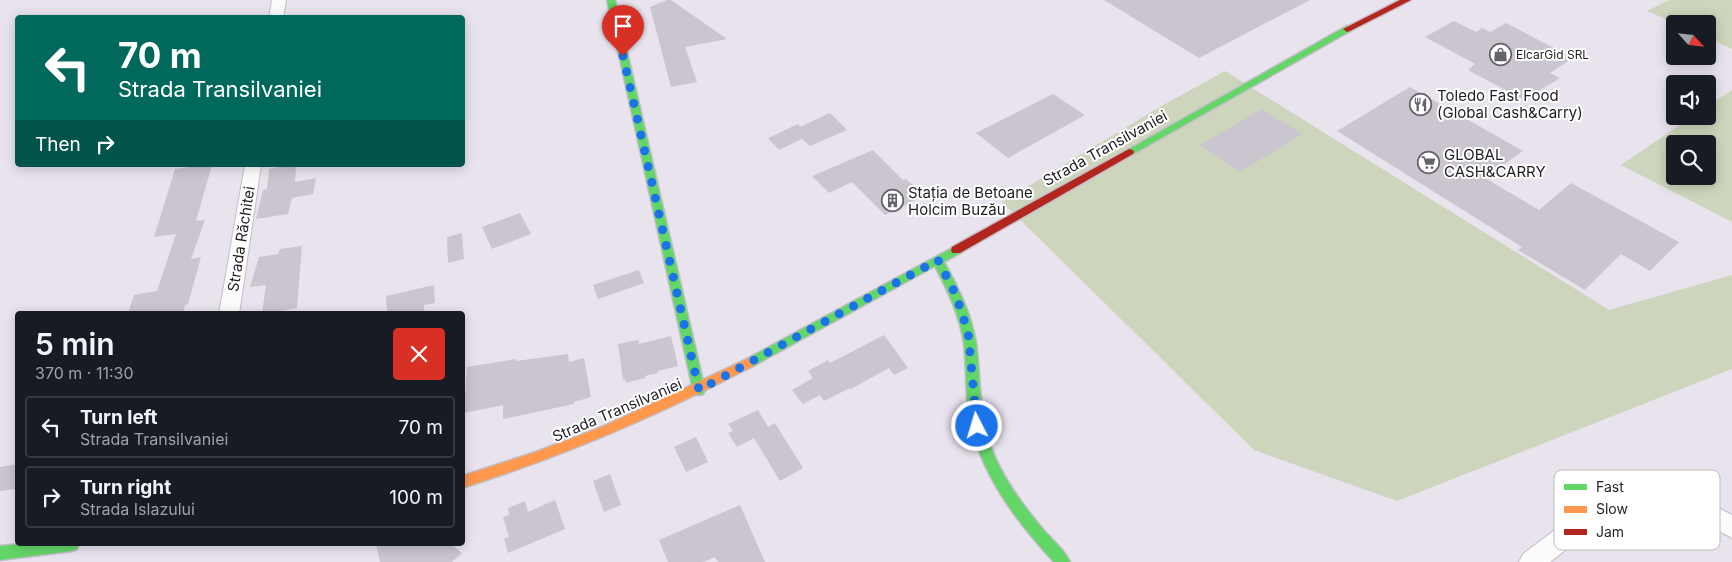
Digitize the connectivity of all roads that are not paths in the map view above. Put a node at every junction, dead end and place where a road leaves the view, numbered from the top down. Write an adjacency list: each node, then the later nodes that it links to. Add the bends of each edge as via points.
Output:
1 (279, 0): 4 (street)
2 (611, 0): 8 (main road)
3 (1407, 0): 6 (main road, Strada Transilvaniei, via 1308,52)
4 (276, 15)
5 (253, 167): 7 (street, Strada Răchitei)
6 (938, 260): 8 (main road, Strada Transilvaniei); 15 (main road, via 956,295 968,332 977,426 986,452 1005,490)
7 (229, 311)
8 (699, 390): 9 (main road, Strada Transilvaniei, via 640,419 542,458)
9 (465, 481)
10 (1720, 520): 11 (street)
11 (1732, 527)
12 (1554, 544): 16 (street)
13 (56, 546): 14 (main road)
14 (0, 553)
15 (1063, 562)
16 (1531, 562)

